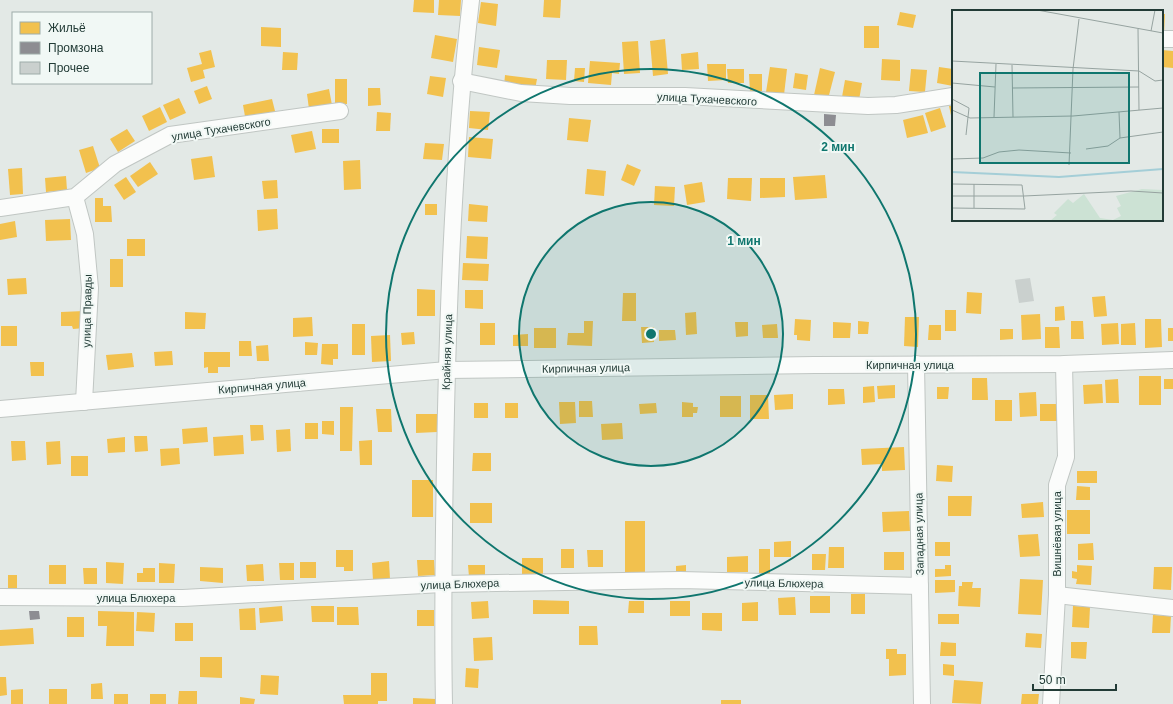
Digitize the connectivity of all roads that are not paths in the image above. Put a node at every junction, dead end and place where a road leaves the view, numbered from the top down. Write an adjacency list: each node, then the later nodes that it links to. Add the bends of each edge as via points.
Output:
1 (471, 0): 4 (street, Крайняя улица)
2 (1173, 39): 3 (street)
3 (1163, 40)
4 (461, 81): 5 (street, улица Тухачевского, via 521,93 570,96 685,96 868,106 896,105); 12 (street, Крайняя улица, via 451,231)
5 (952, 96)
6 (340, 111): 7 (street, улица Тухачевского, via 170,135 115,164)
7 (75, 196): 8 (street, улица Тухачевского); 13 (street, улица Правды, via 85,234 90,288)
8 (0, 208)
9 (1173, 360): 11 (street, Кирпичная улица)
10 (916, 364): 11 (street, Кирпичная улица); 12 (street, Кирпичная улица); 16 (street, Западная улица)
11 (1064, 364): 17 (street, Вишнёвая улица, via 1066,457 1057,485)
12 (447, 370): 13 (street, Кирпичная улица); 15 (street, Крайняя улица)
13 (84, 402): 14 (street, Кирпичная улица)
14 (0, 409)
15 (442, 584): 16 (street, улица Блюхера, via 680,580); 18 (street, улица Блюхера, via 183,598); 20 (street, Крайняя улица)
16 (920, 586): 21 (street, Западная улица)
17 (1057, 595): 19 (street); 22 (street, Вишнёвая улица)
18 (0, 597)
19 (1173, 608)
20 (444, 704)
21 (922, 704)
22 (1051, 704)

